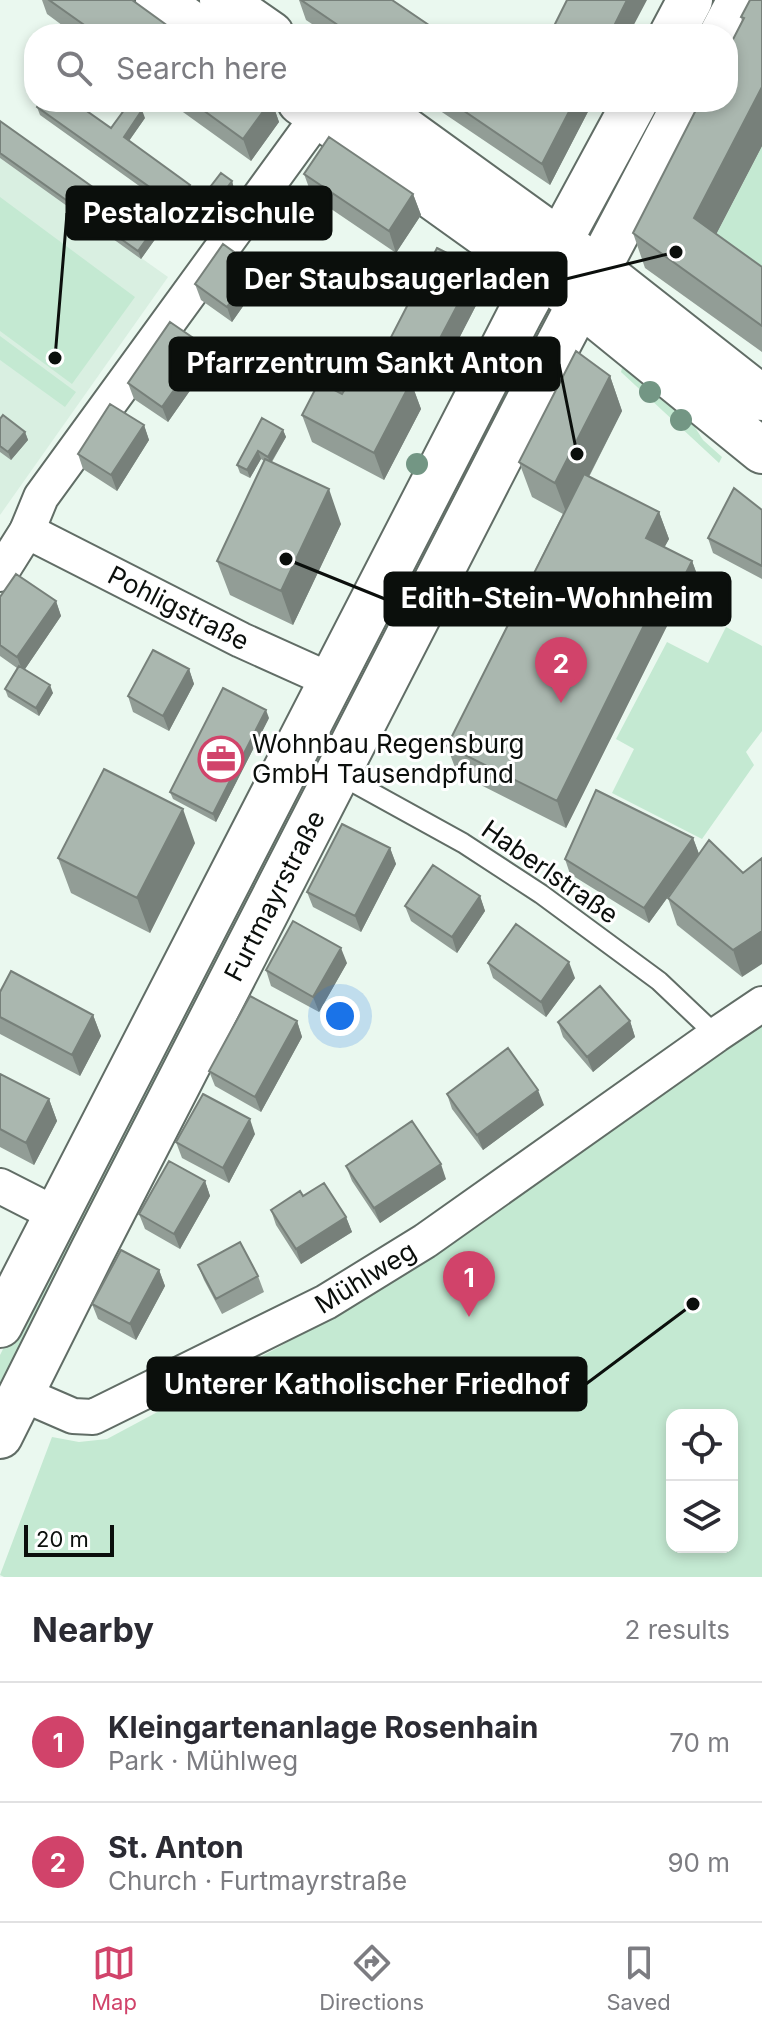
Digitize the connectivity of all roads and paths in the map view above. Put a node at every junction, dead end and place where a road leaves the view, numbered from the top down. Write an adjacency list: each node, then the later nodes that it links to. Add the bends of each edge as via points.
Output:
1 (158, 0): 5 (main road)
2 (222, 0): 6 (main road)
3 (690, 0): 7 (main road)
4 (740, 0): 8 (main road)
5 (192, 24)
6 (257, 24)
7 (677, 24)
8 (727, 24)
9 (308, 112): 18 (street, via 41,497)
10 (315, 112): 14 (main road)
11 (379, 112): 14 (main road)
12 (630, 112): 14 (main road, Furtmayrstraße)
13 (681, 112): 15 (main road, Furtmayrstraße)
14 (551, 258): 15 (main road); 20 (main road, Furtmayrstraße)
15 (589, 286): 16 (main road); 17 (main road); 21 (main road, Furtmayrstraße)
16 (762, 398)
17 (762, 451)
18 (27, 531): 19 (street); 20 (street, Pohligstraße)
19 (0, 574)
20 (332, 681): 25 (main road, Furtmayrstraße)
21 (338, 774): 23 (lane, Haberlstraße, via 463,843 541,894 659,981); 27 (main road, Furtmayrstraße)
22 (762, 1004): 23 (street, Mühlweg)
23 (716, 1035): 27 (street, Mühlweg, via 425,1241 326,1302 93,1417 73,1416)
24 (0, 1186): 25 (street)
25 (57, 1215): 26 (main road, Furtmayrstraße)
26 (0, 1325)
27 (20, 1393): 28 (main road, Furtmayrstraße)
28 (0, 1436)

